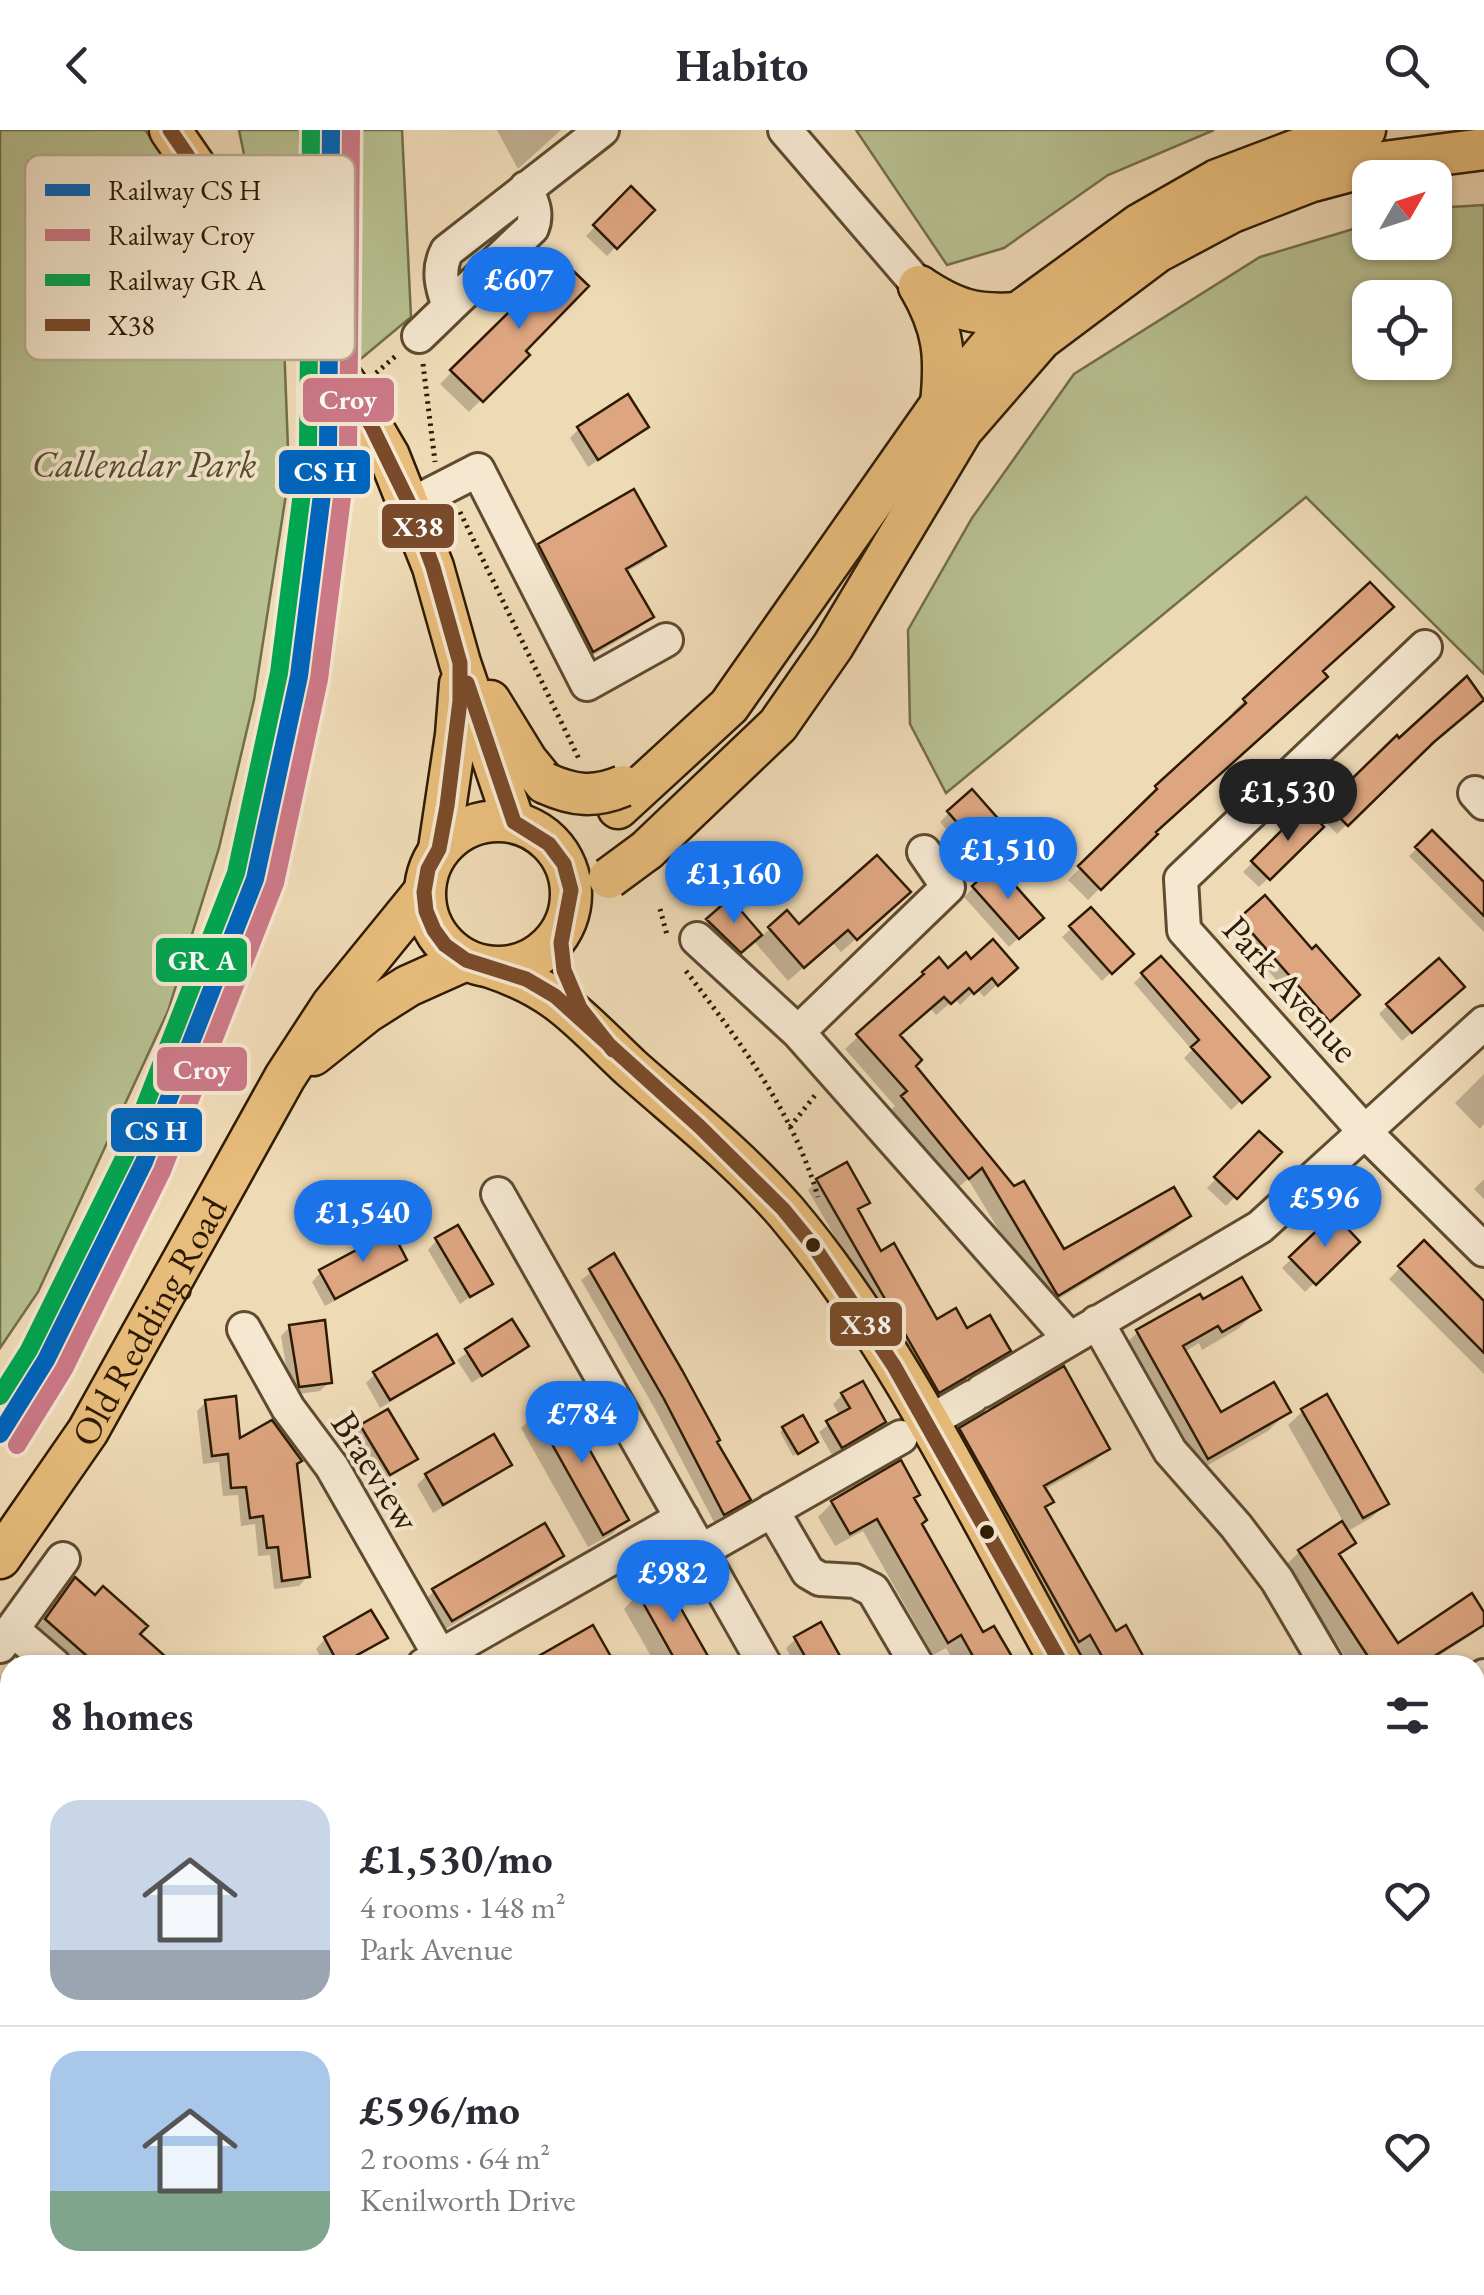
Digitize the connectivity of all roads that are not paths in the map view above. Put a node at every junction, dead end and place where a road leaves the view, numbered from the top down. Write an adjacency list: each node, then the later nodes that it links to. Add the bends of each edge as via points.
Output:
1 (170, 130): 6 (main road)
2 (602, 130): 9 (street, via 447,251 440,274 449,307)
3 (785, 130): 7 (street)
4 (1365, 130): 8 (main road, via 1218,180 1140,224)
5 (1484, 148): 22 (main road, bridge, via 1384,162 1232,212 1157,252 1041,339 962,430 778,725 647,850)
6 (187, 155)
7 (919, 286): 8 (main road, via 960,310); 11 (main road, via 942,338)
8 (1018, 313): 11 (main road)
9 (420, 336)
10 (329, 360): 12 (main road, via 389,456)
11 (941, 404): 17 (main road, via 752,675 704,732)
12 (410, 505): 13 (main road); 14 (street, via 441,475 478,470 586,684)
13 (448, 622): 16 (main road); 17 (main road, bridge, via 503,724 545,784 567,793)
14 (666, 640)
15 (1425, 647): 29 (street, Park Avenue, via 1180,879 1184,930)
16 (460, 664): 18 (main road); 19 (main road)
17 (621, 797): 18 (main road, via 576,825)
18 (525, 826): 19 (main road, via 474,824); 22 (main road, via 564,861 570,878)
19 (440, 849): 21 (main road)
20 (924, 852): 27 (street, via 948,888)
21 (424, 892): 24 (main road, via 426,911 445,945); 28 (main road, Old Redding Road, via 332,1005)
22 (566, 916): 24 (main road, via 547,948 529,960); 26 (main road, via 561,957)
23 (683, 949): 27 (street)
24 (478, 964): 26 (main road, via 526,979); 28 (main road, Old Redding Road, via 408,986)
25 (1484, 1023): 29 (street)
26 (588, 1025): 34 (main road, via 783,1209 846,1292)
27 (798, 1032): 33 (street)
28 (285, 1077): 38 (main road, Old Redding Road, via 88,1431)
29 (1365, 1132): 31 (street, Park Avenue); 33 (street, via 1260,1227)
30 (498, 1194): 36 (street)
31 (1484, 1250)
32 (244, 1329): 42 (street, Braeview, via 288,1408 332,1467)
33 (1083, 1330): 34 (street); 47 (street, via 1170,1451 1277,1580)
34 (914, 1430): 35 (street); 46 (main road)
35 (772, 1510): 37 (street); 45 (street, via 808,1572 873,1590)
36 (682, 1518): 37 (street); 43 (street)
37 (701, 1550): 44 (street)
38 (0, 1558)
39 (63, 1559): 40 (street)
40 (6, 1638): 41 (street)
41 (36, 1655)
42 (429, 1655)
43 (441, 1655)
44 (760, 1655)
45 (911, 1655)
46 (1056, 1655)
47 (1321, 1655)

